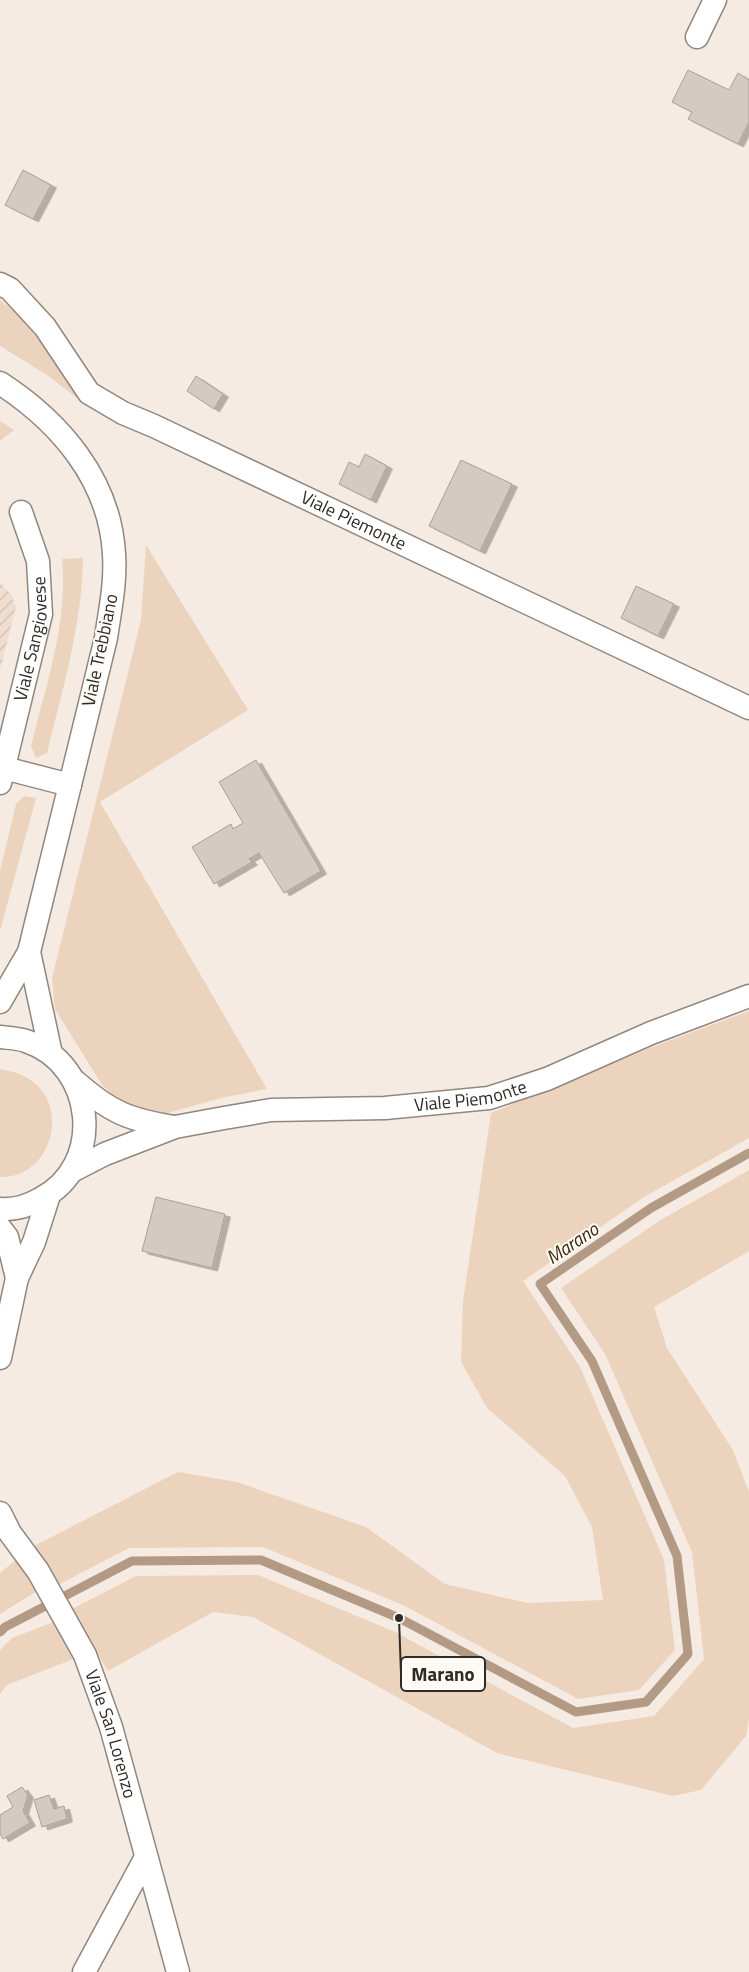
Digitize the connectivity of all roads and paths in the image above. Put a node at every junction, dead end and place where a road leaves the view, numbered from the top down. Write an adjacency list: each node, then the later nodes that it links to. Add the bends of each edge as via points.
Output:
1 (715, 0): 2 (street)
2 (697, 37)
3 (0, 284): 6 (street, Viale Piemonte, via 10,289 46,327 89,393 123,413)
4 (0, 383): 8 (street, Viale Trebbiano, via 27,401 63,436 92,474 108,516 114,554 113,596 106,638)
5 (21, 512): 7 (street, Viale Sangiovese, via 38,561 41,614)
6 (749, 708)
7 (2, 775): 8 (street, Viale Sangiovese)
8 (70, 784): 9 (street, Viale Trebbiano)
9 (29, 952): 11 (street, Viale Trebbiano); 13 (street, Viale Trebbiano)
10 (749, 996): 15 (street, Viale Piemonte, via 651,1033 547,1079 489,1098 385,1108 270,1110)
11 (0, 1002)
12 (0, 1037): 13 (street, via 26,1041)
13 (51, 1054): 14 (street, Viale Piemonte)
14 (74, 1079): 15 (street, Viale Piemonte, via 100,1104 126,1117); 16 (street, via 83,1101 86,1125 82,1150)
15 (175, 1127): 16 (street, Viale Piemonte, via 105,1154)
16 (72, 1171): 17 (street)
17 (49, 1195): 18 (street, via 29,1205); 20 (street, via 34,1242)
18 (0, 1210)
19 (0, 1228): 20 (street, via 7,1237)
20 (17, 1278): 21 (street)
21 (0, 1358)
22 (0, 1513): 23 (street, Viale San Lorenzo, via 10,1533 38,1571 85,1655 111,1727)
23 (145, 1859): 24 (street); 25 (street, Viale San Lorenzo)
24 (84, 1972)
25 (178, 1972)

